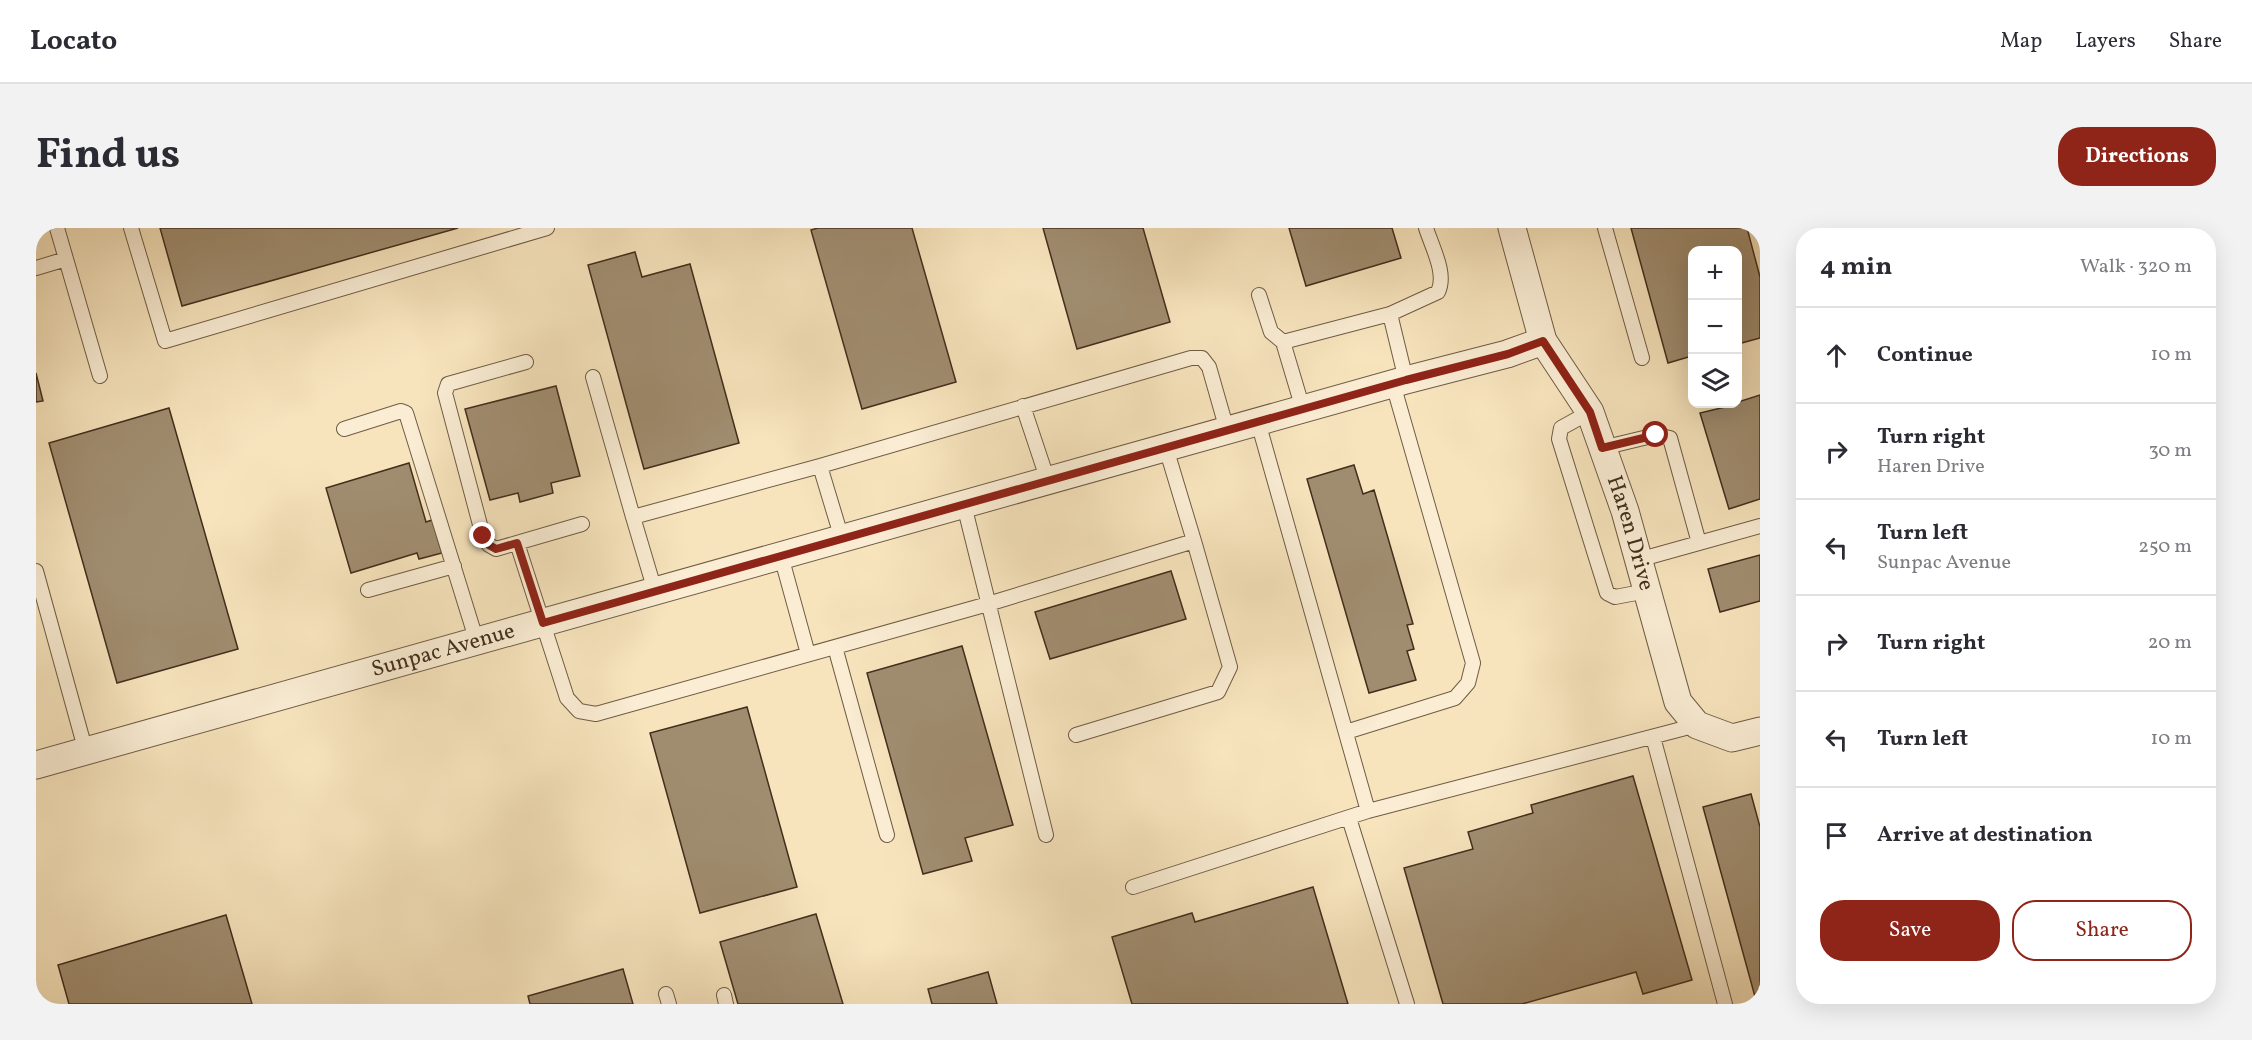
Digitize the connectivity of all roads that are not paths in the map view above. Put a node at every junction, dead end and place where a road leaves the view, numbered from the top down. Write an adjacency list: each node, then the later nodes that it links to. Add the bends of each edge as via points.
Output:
1 (57, 228): 7 (lane)
2 (131, 228): 3 (lane, via 165,341)
3 (547, 228)
4 (1426, 228): 10 (lane, via 1442,284 1438,292)
5 (1512, 228): 11 (street, Haren Drive)
6 (1605, 228): 13 (lane)
7 (66, 260): 8 (lane); 15 (lane)
8 (36, 268)
9 (1259, 295): 12 (lane, via 1272,333)
10 (1390, 314): 12 (lane); 17 (lane)
11 (1543, 341): 17 (street, Sunpac Avenue); 20 (street, Haren Drive)
12 (1284, 342): 19 (lane)
13 (1642, 358)
14 (526, 362): 34 (lane, via 448,384 446,393 483,536 496,549)
15 (100, 376)
16 (593, 378): 29 (lane)
17 (1399, 382): 19 (street, Sunpac Avenue); 50 (lane, via 1473,663 1468,683 1455,699)
18 (1023, 406): 23 (lane, via 1202,358 1209,367); 26 (lane); 27 (lane)
19 (1303, 409): 21 (street, Sunpac Avenue)
20 (1590, 412): 25 (street, Haren Drive); 42 (lane, via 1561,428 1559,439 1607,593 1615,597)
21 (1258, 422): 23 (street, Sunpac Avenue); 50 (lane)
22 (344, 429): 38 (lane, via 406,412)
23 (1227, 430): 24 (street, Sunpac Avenue)
24 (1166, 448): 27 (street, Sunpac Avenue); 33 (lane)
25 (1602, 448): 35 (lane, via 1656,435 1670,438); 37 (street, Haren Drive)
26 (820, 466): 29 (lane); 32 (lane)
27 (1048, 481): 28 (street, Sunpac Avenue)
28 (964, 505): 32 (street, Sunpac Avenue); 43 (lane)
29 (633, 517): 41 (lane)
30 (582, 524): 34 (lane)
31 (1760, 526): 35 (lane)
32 (842, 539): 36 (street, Sunpac Avenue)
33 (1194, 541): 43 (lane); 51 (lane, via 1230,667 1218,692)
34 (517, 543): 44 (lane)
35 (1699, 543): 37 (lane)
36 (781, 556): 41 (street, Sunpac Avenue); 47 (lane)
37 (1638, 560): 42 (street, Haren Drive)
38 (454, 566): 40 (lane); 45 (lane)
39 (36, 571): 53 (lane)
40 (368, 590)
41 (655, 591): 44 (street, Sunpac Avenue)
42 (1647, 591): 48 (street, Haren Drive, via 1678,702)
43 (988, 604): 46 (lane); 58 (lane)
44 (543, 623): 45 (street, Sunpac Avenue); 47 (lane, via 567,698 579,711 596,714)
45 (477, 642): 53 (street, Sunpac Avenue)
46 (835, 647): 47 (lane); 57 (lane)
47 (808, 654)
48 (1690, 718): 49 (street, via 1732,738); 52 (lane)
49 (1760, 731)
50 (1346, 732): 55 (lane)
51 (1076, 735)
52 (1653, 737): 55 (lane); 61 (lane)
53 (86, 752): 54 (street, Sunpac Avenue)
54 (36, 765)
55 (1368, 811): 56 (lane)
56 (1349, 818): 59 (lane); 60 (lane)
57 (887, 835)
58 (1046, 835)
59 (1133, 887)
60 (1407, 1004)
61 (1725, 1004)

